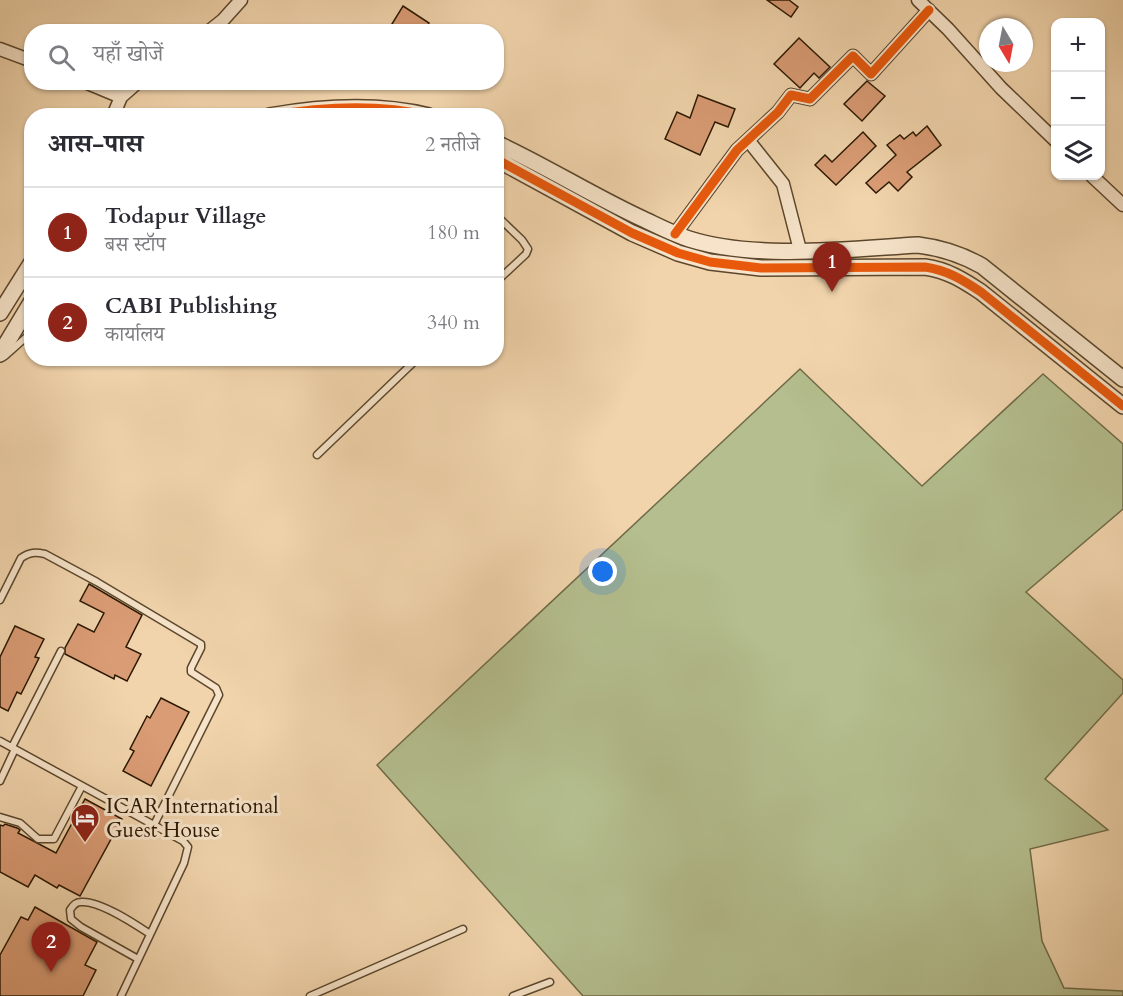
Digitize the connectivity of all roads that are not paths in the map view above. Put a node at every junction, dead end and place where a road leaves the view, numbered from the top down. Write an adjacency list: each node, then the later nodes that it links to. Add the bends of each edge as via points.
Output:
1 (241, 0): 4 (street)
2 (918, 0): 3 (street)
3 (929, 10): 11 (street); 12 (street, via 871,74 853,56 810,99 791,95)
4 (218, 24)
5 (0, 49): 6 (street)
6 (24, 58)
7 (104, 90): 9 (street)
8 (128, 90): 9 (street)
9 (120, 97): 10 (street)
10 (116, 108)
11 (1051, 136)
12 (748, 140): 18 (street); 19 (street, via 783,184)
13 (504, 147): 18 (street)
14 (504, 163): 29 (street, via 632,232 678,253 710,262 760,268 925,267 943,271 981,292)
15 (1096, 180): 16 (street)
16 (1123, 205)
17 (504, 223): 21 (lane, via 528,249)
18 (675, 234): 19 (street, via 726,247)
19 (800, 250): 28 (street, via 918,245 957,253 982,266)
20 (24, 275): 22 (street)
21 (504, 275)
22 (0, 313)
23 (24, 313): 25 (street)
24 (24, 340): 26 (lane)
25 (0, 354)
26 (0, 361)
27 (410, 366): 30 (lane)
28 (1123, 379)
29 (1123, 406)
30 (317, 455)
31 (0, 600): 38 (lane, via 21,558 35,552 45,554 201,644 191,672 216,688 219,695)
32 (61, 651): 34 (lane)
33 (0, 741): 34 (lane)
34 (14, 748): 35 (lane); 36 (lane)
35 (0, 781)
36 (82, 786): 37 (lane, via 54,839 38,839 20,823); 38 (lane)
37 (0, 817)
38 (154, 825): 40 (lane, via 188,846 184,863)
39 (463, 929): 44 (lane)
40 (150, 934): 41 (lane); 41 (lane, via 96,905 74,903 69,910 81,927)
41 (138, 959): 43 (lane)
42 (550, 982): 45 (lane)
43 (121, 996)
44 (310, 996)
45 (513, 996)

